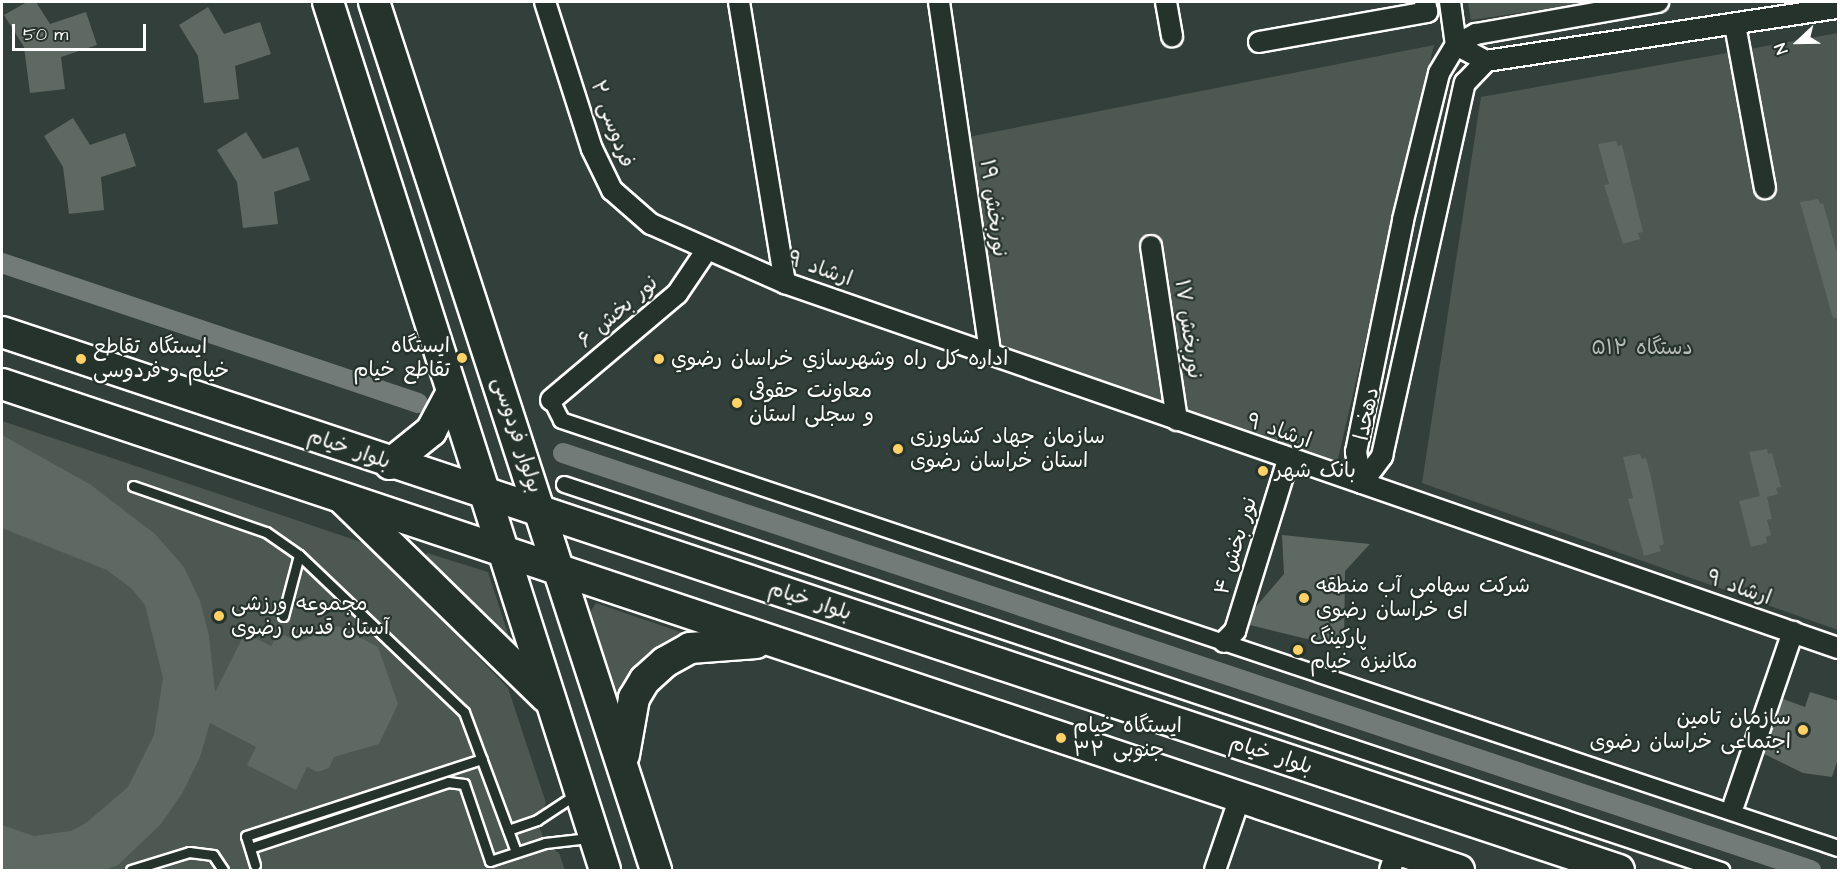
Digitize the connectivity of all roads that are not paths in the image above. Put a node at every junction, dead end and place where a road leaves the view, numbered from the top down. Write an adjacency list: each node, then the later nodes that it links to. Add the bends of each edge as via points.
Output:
1 (328, 2): 24 (main road)
2 (374, 2): 34 (main road, بولوار فردوسی)
3 (545, 2): 19 (street, فردوسی ۲, via 592,149 612,190 651,224)
4 (739, 2): 20 (street)
5 (939, 2): 22 (street, نوربخش ۱۹)
6 (1166, 2): 13 (street)
7 (1425, 2): 14 (street, via 1427,12)
8 (1450, 2): 15 (street)
9 (1658, 2): 10 (street)
10 (1602, 6): 15 (street, via 1476,34)
11 (1839, 8): 12 (street)
12 (1735, 25): 16 (street); 17 (street)
13 (1172, 36)
14 (1259, 42)
15 (1456, 45): 16 (street); 29 (street, دهخدا, via 1439,73 1403,220 1356,452)
16 (1486, 61): 29 (street, دهخدا, via 1465,83 1382,456)
17 (1765, 188)
18 (1151, 246): 26 (street, نوربخش ۱۷)
19 (706, 251): 20 (street, ارشاد ۹); 25 (street, نور بخش ۶, via 677,294)
20 (784, 283): 22 (street, ارشاد ۹)
21 (2, 332): 28 (main road, بلوار خیام)
22 (990, 353): 26 (street, ارشاد ۹)
23 (2, 384): 33 (main road)
24 (452, 392): 28 (main road, via 431,432); 32 (main road)
25 (551, 400): 40 (street, via 561,420)
26 (1177, 420): 27 (street, ارشاد ۹)
27 (1288, 460): 29 (street, ارشاد ۹); 40 (street, نور بخش ۴, via 1234,631)
28 (390, 464): 32 (main road, بلوار خیام)
29 (1362, 483): 39 (street, ارشاد ۹)
30 (564, 484): 63 (street)
31 (133, 486): 36 (lane, via 266,532)
32 (483, 491): 34 (main road, بلوار خیام); 35 (main road)
33 (340, 496): 35 (main road); 43 (main road)
34 (542, 512): 37 (main road, بولوار فردوسی); 62 (main road, بلوار خیام)
35 (502, 550): 37 (main road); 43 (main road)
36 (298, 555): 38 (lane); 44 (lane, via 464,712)
37 (559, 570): 41 (main road); 45 (main road, بولوار فردوسی)
38 (283, 616)
39 (1793, 632): 42 (street, ارشاد ۹); 48 (street)
40 (1224, 642): 52 (street)
41 (782, 645): 45 (main road, via 720,643 690,648 665,662 645,680 634,698); 47 (main road)
42 (1839, 648)
43 (548, 699): 46 (main road)
44 (482, 759): 49 (lane); 51 (lane, via 246,836)
45 (623, 767): 59 (main road, بولوار فردوسی)
46 (580, 792): 49 (lane, via 537,820); 50 (main road)
47 (1240, 797): 54 (main road); 60 (street)
48 (1734, 804)
49 (508, 830): 53 (lane)
50 (595, 837): 53 (lane, via 545,843); 58 (main road)
51 (250, 848): 53 (lane, via 448,782 464,784 490,861); 55 (lane)
52 (1839, 848)
53 (516, 852)
54 (1393, 860): 61 (main road)
55 (255, 865)
56 (131, 870): 57 (lane, via 197,852 213,855)
57 (223, 870)
58 (605, 870)
59 (656, 870)
60 (1215, 870)
61 (1459, 870)
62 (1619, 870)
63 (1721, 870)

